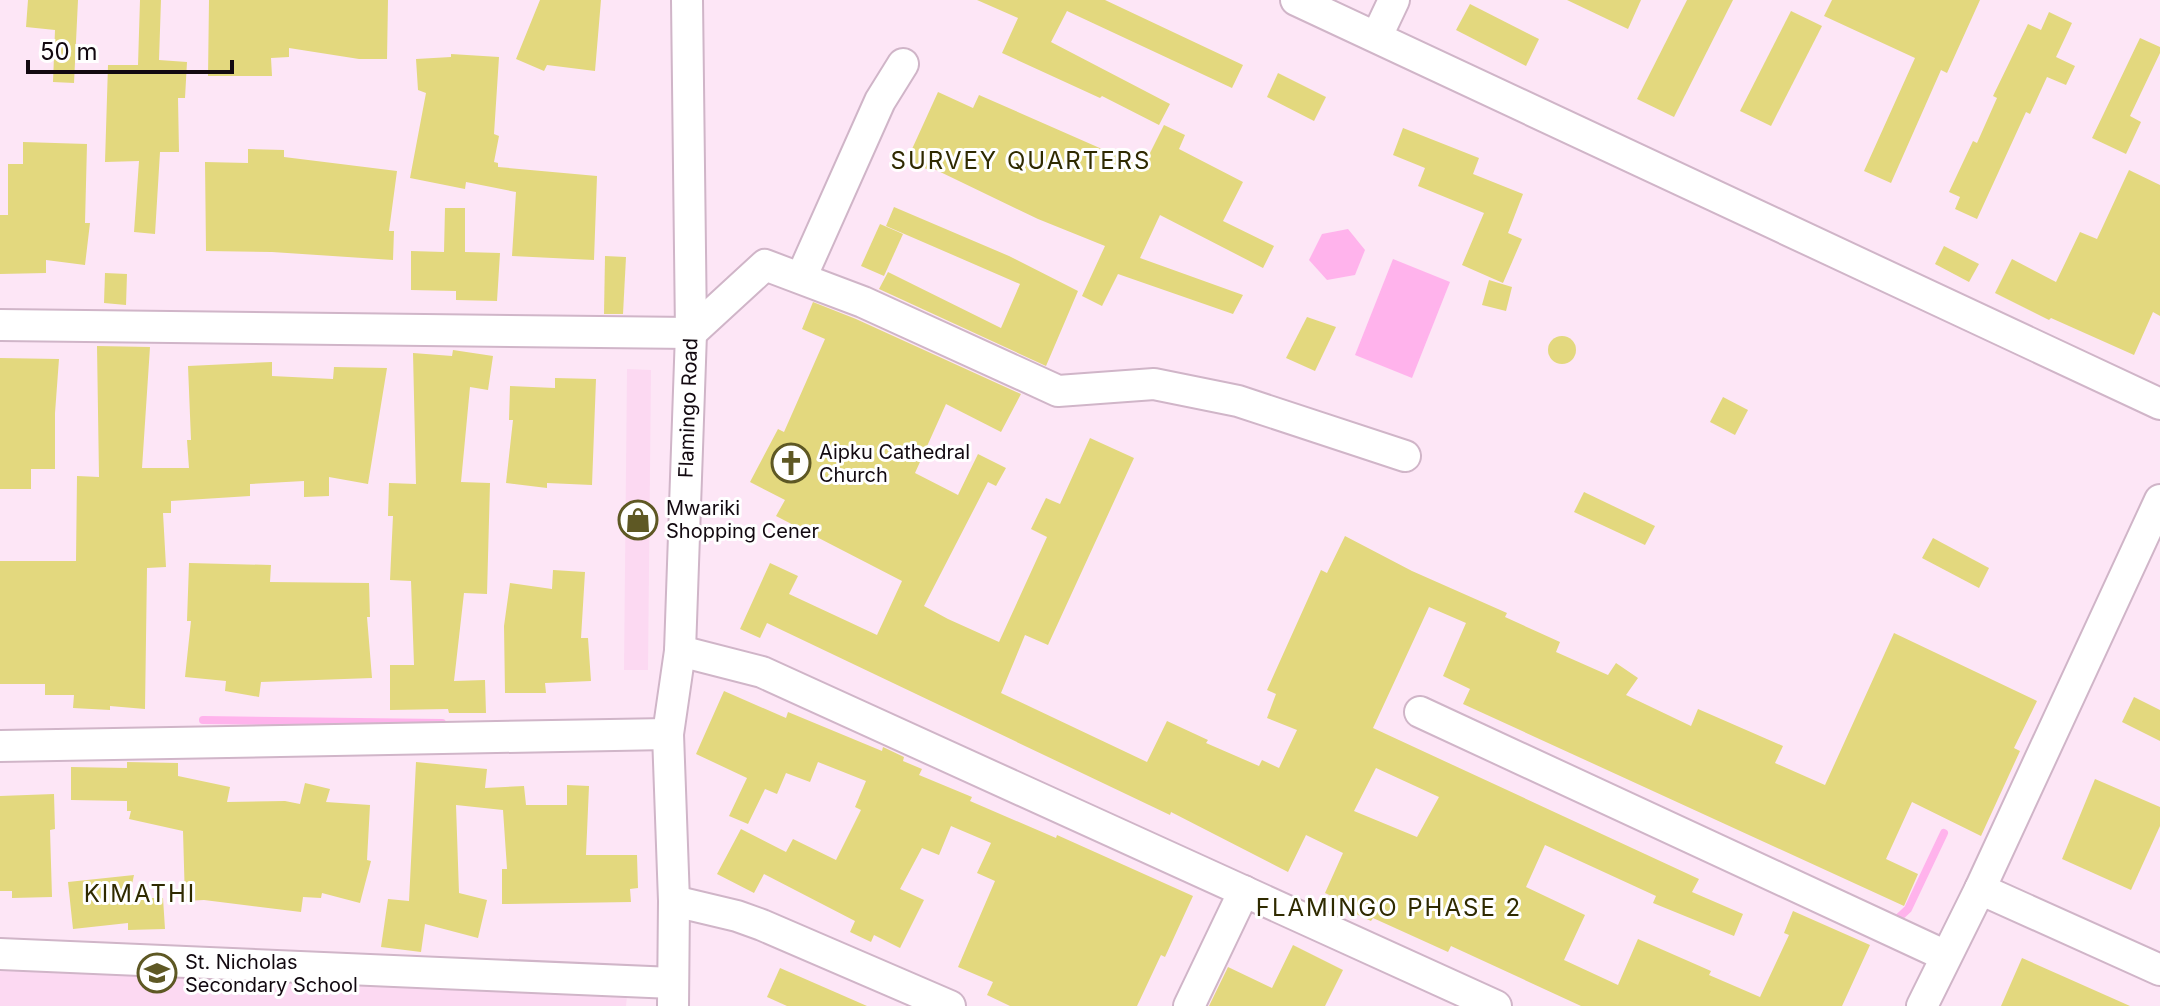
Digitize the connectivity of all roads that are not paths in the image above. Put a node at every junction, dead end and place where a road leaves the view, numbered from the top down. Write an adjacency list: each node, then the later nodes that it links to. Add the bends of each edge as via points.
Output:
1 (687, 0): 8 (street, Flamingo Road)
2 (1296, 0): 4 (street)
3 (1394, 0): 4 (street)
4 (1377, 36): 9 (street)
5 (903, 64): 6 (street, via 880,101)
6 (801, 278): 8 (street, via 765,265); 10 (street, via 1058,391 1154,384 1238,401)
7 (0, 325): 8 (street)
8 (691, 333): 12 (street, Flamingo Road)
9 (2160, 404)
10 (1405, 456)
11 (2160, 500): 16 (street)
12 (680, 651): 14 (street, Flamingo Road); 17 (street, via 762,672)
13 (1420, 712): 20 (street)
14 (668, 734): 15 (street); 18 (street, Flamingo Road)
15 (0, 746)
16 (1980, 889): 20 (street); 21 (street)
17 (1244, 891): 24 (street); 25 (street)
18 (674, 901): 22 (street, Flamingo Road); 23 (street, via 762,925)
19 (0, 954): 22 (street)
20 (1946, 956): 26 (street)
21 (2160, 970)
22 (673, 995)
23 (950, 1006)
24 (1189, 1006)
25 (1496, 1006)
26 (1922, 1006)

